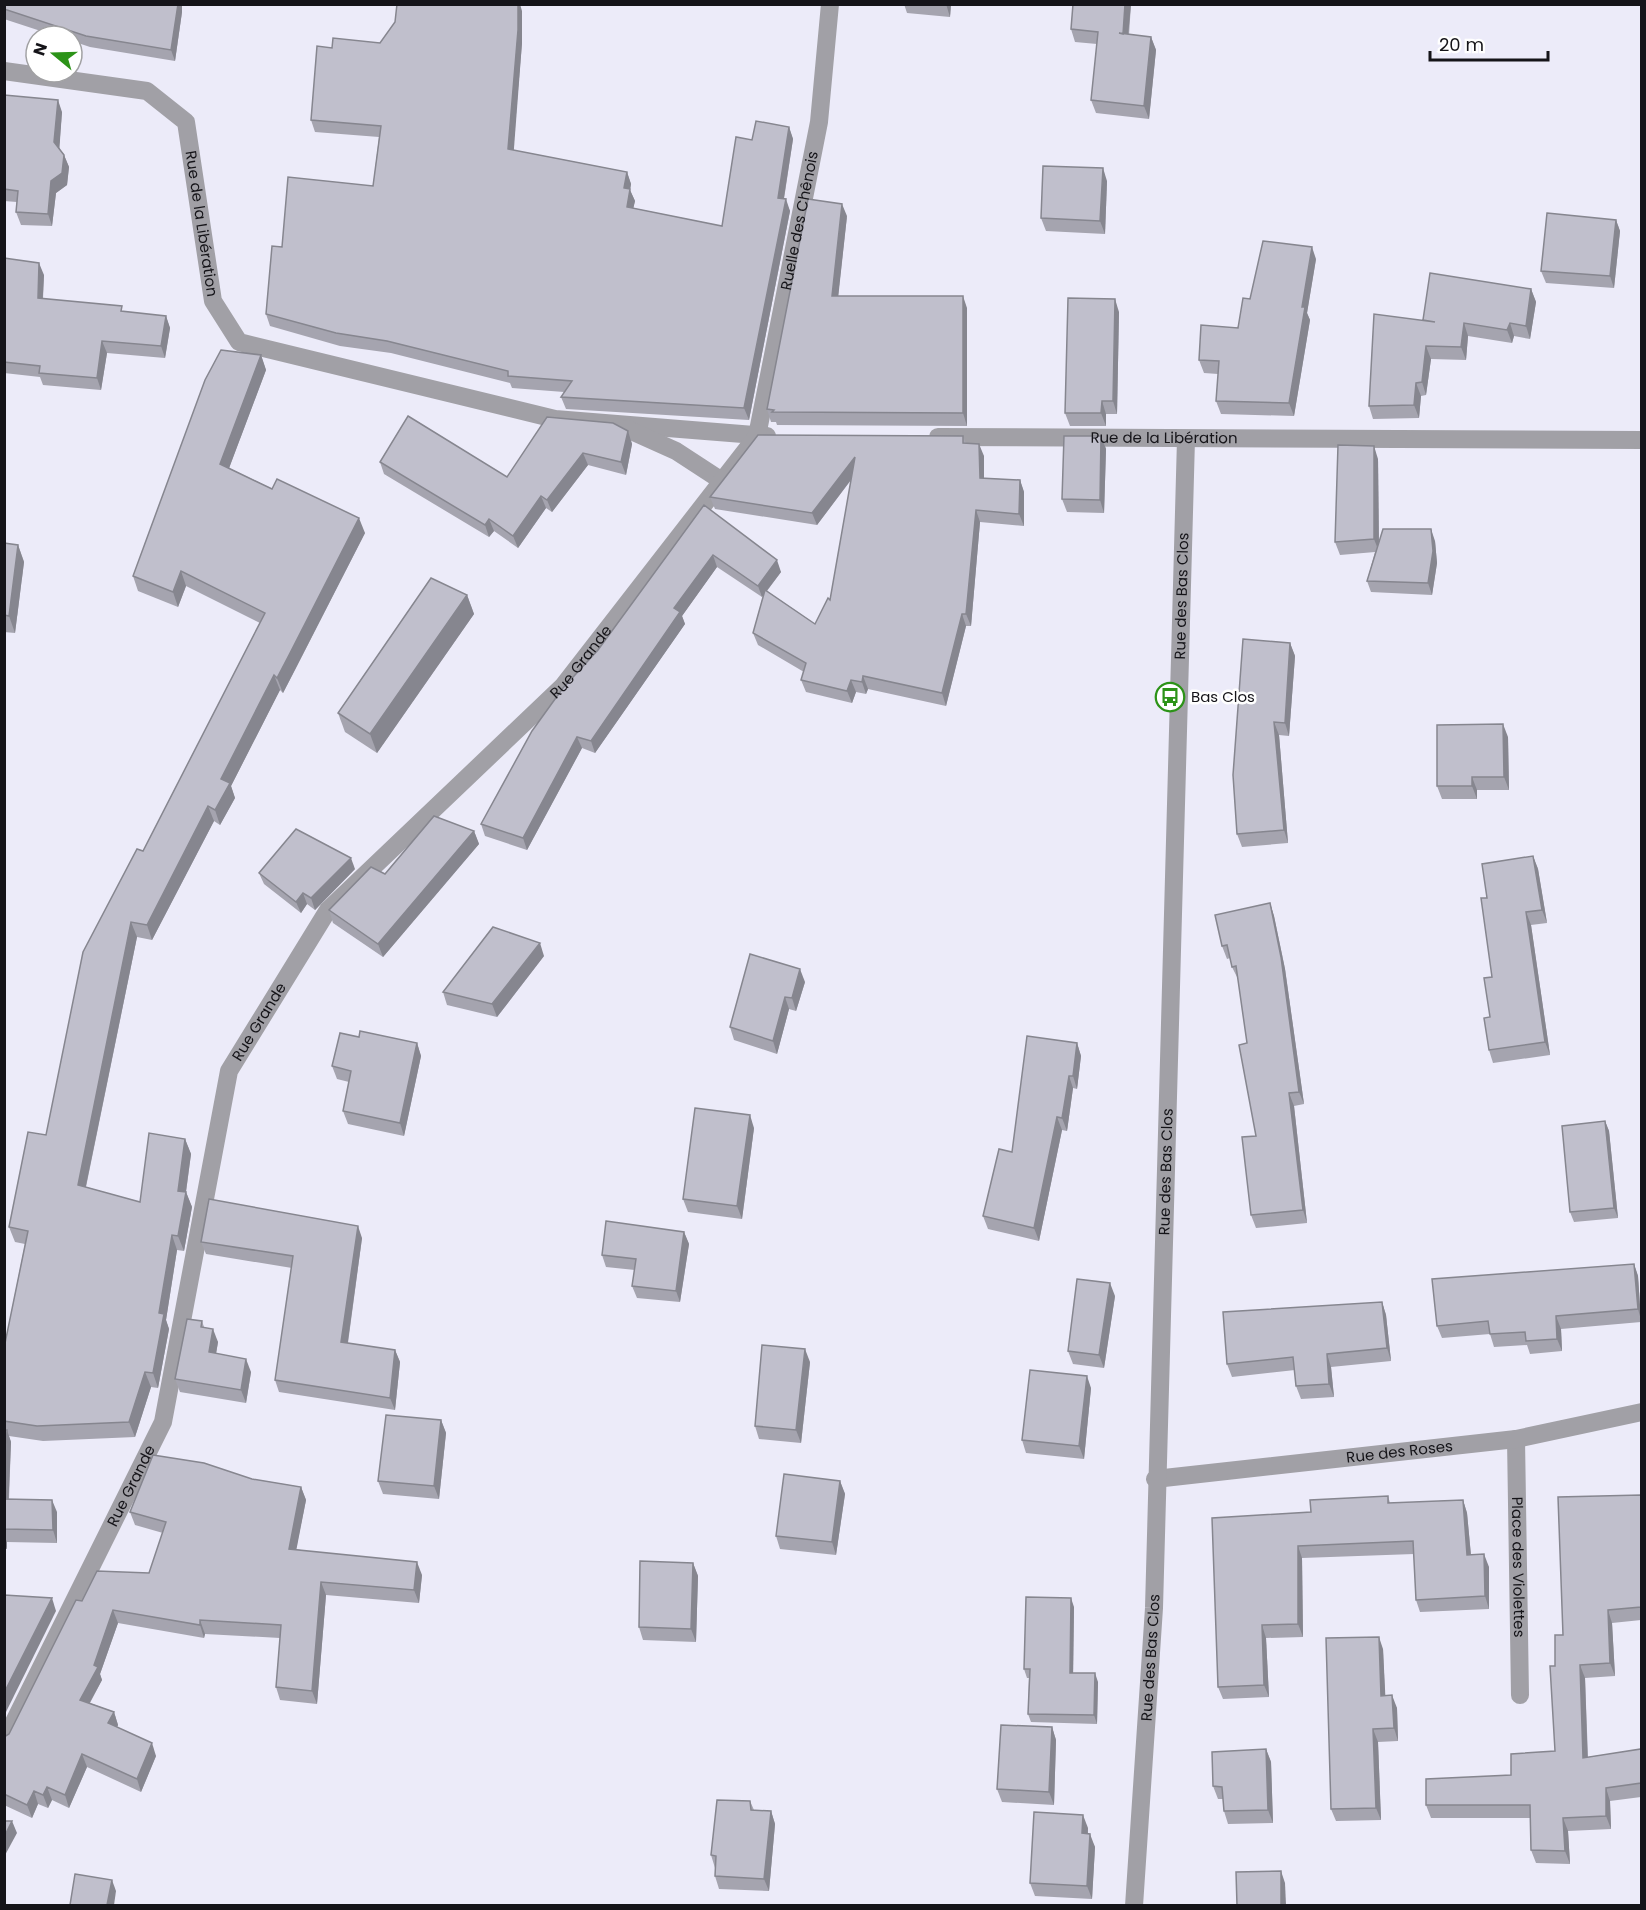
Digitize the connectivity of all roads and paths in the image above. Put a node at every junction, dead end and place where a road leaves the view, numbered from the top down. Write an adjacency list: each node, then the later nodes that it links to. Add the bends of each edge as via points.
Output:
1 (830, 4): 4 (street, Ruelle des Chênois, via 819,122)
2 (4, 71): 3 (street, Rue de la Libération, via 147,91 186,122 213,301 240,342 555,419)
3 (615, 424): 4 (street, Rue de la Libération); 9 (street, Rue de la Libération, via 676,451)
4 (757, 436): 5 (street, Rue de la Libération); 9 (street, Rue Grande)
5 (781, 436)
6 (924, 437): 7 (street, Rue de la Libération)
7 (1186, 439): 8 (street, Rue de la Libération); 12 (street, Rue des Bas Clos)
8 (1641, 440)
9 (723, 481): 14 (street, Rue Grande, via 563,686 328,910 229,1071 163,1422)
10 (1641, 1412): 11 (street, Rue des Roses)
11 (1516, 1439): 12 (street, Rue des Roses); 13 (street, Place des Violettes)
12 (1155, 1479): 15 (street, Rue des Bas Clos, via 1154,1608)
13 (1520, 1695)
14 (4, 1742)
15 (1134, 1905)

